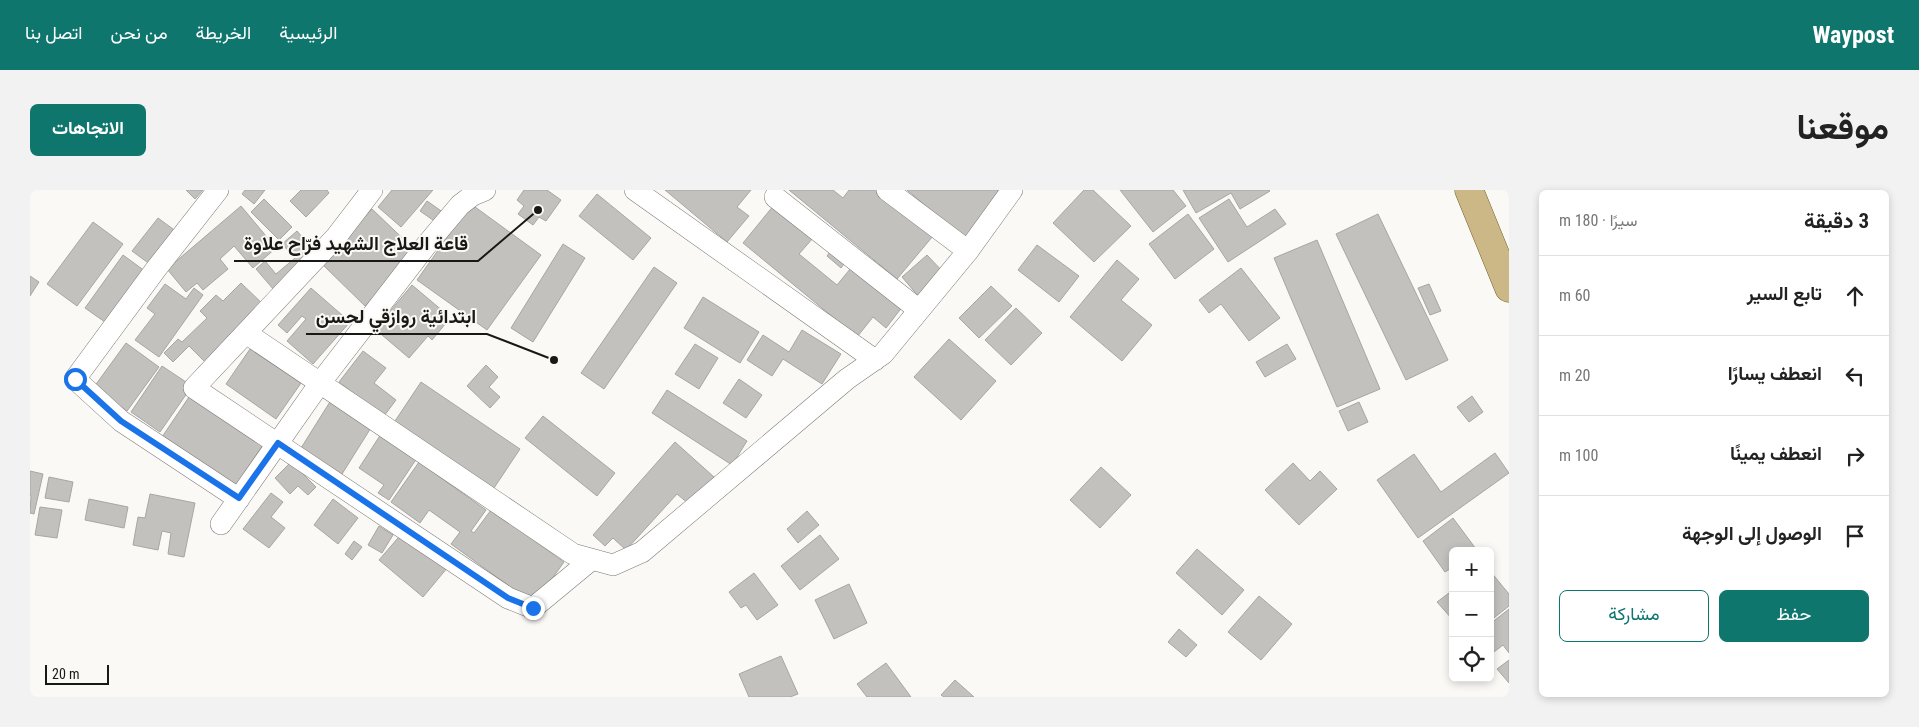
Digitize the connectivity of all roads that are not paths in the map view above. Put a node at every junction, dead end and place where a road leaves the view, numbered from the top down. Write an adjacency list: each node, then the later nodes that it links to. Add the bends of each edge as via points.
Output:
1 (218, 190): 16 (street, via 75,379 121,421)
2 (485, 190): 14 (street, via 460,204)
3 (635, 190): 13 (street)
4 (887, 190): 9 (street)
5 (1468, 190): 10 (main road)
6 (1008, 191): 9 (street)
7 (363, 193): 12 (street, via 336,237)
8 (775, 196): 11 (street)
9 (968, 251): 11 (street)
10 (1509, 288)
11 (919, 310): 13 (street)
12 (246, 333): 14 (street); 15 (street, via 194,388)
13 (875, 360): 18 (street, via 847,379 642,552 613,565)
14 (320, 383): 15 (street); 18 (street, via 573,554)
15 (278, 443): 16 (street); 18 (street, via 508,598 533,608)
16 (239, 498): 17 (street)
17 (221, 524)
18 (591, 560)

